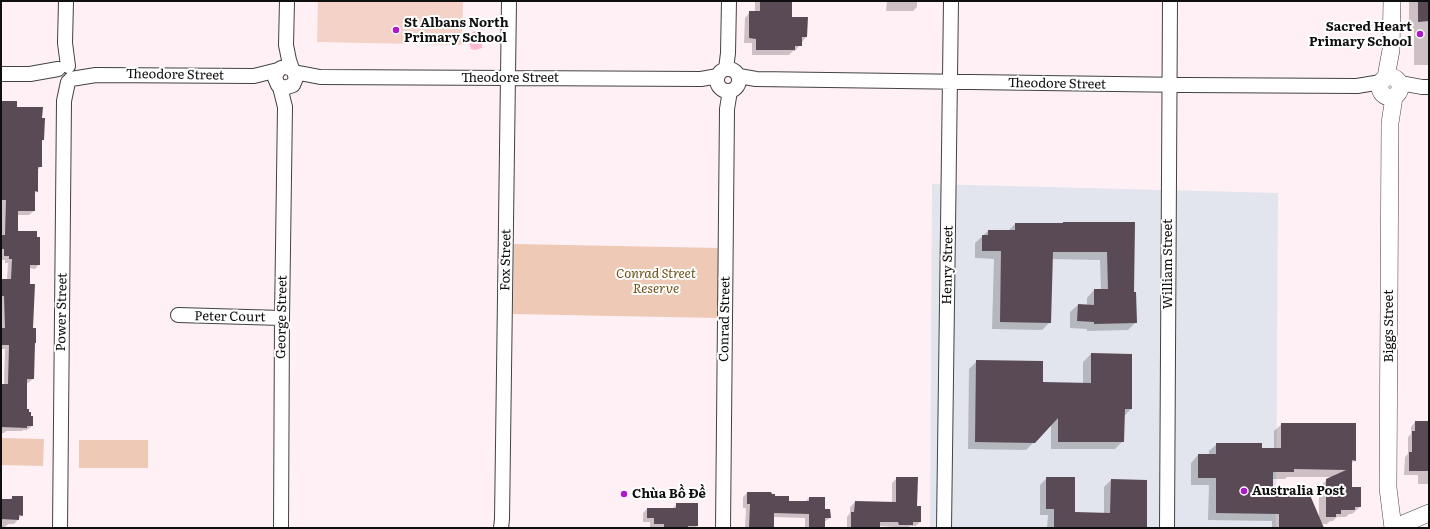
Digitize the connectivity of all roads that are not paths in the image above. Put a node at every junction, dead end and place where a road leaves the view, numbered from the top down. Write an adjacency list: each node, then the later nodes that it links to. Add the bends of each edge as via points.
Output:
1 (66, 1): 9 (street, Power Street)
2 (287, 1): 10 (street, George Street, via 286,45 289,60)
3 (509, 1): 11 (street, Fox Street)
4 (729, 1): 12 (street, Conrad Street)
5 (951, 1): 13 (street, Henry Street)
6 (1170, 1): 14 (street, William Street)
7 (1392, 1): 15 (street, Biggs Street)
8 (1, 74): 9 (street, Theodore Street)
9 (65, 74): 10 (street, Theodore Street); 21 (street, Power Street)
10 (286, 77): 11 (street, Theodore Street); 18 (street, George Street)
11 (508, 78): 12 (street, Theodore Street); 20 (street, Fox Street)
12 (728, 80): 13 (street, Theodore Street); 23 (street, Conrad Street)
13 (951, 83): 14 (street, Theodore Street); 24 (street, Henry Street)
14 (1168, 85): 15 (street, Theodore Street); 25 (street, William Street)
15 (1390, 87): 16 (street, Theodore Street); 26 (street, Biggs Street, via 1388,488)
16 (1425, 87)
17 (178, 315): 18 (street, Peter Court)
18 (282, 318): 22 (street, George Street)
19 (1429, 513): 26 (street)
20 (502, 525)
21 (60, 526)
22 (281, 528)
23 (722, 528)
24 (944, 528)
25 (1167, 528)
26 (1393, 528)

